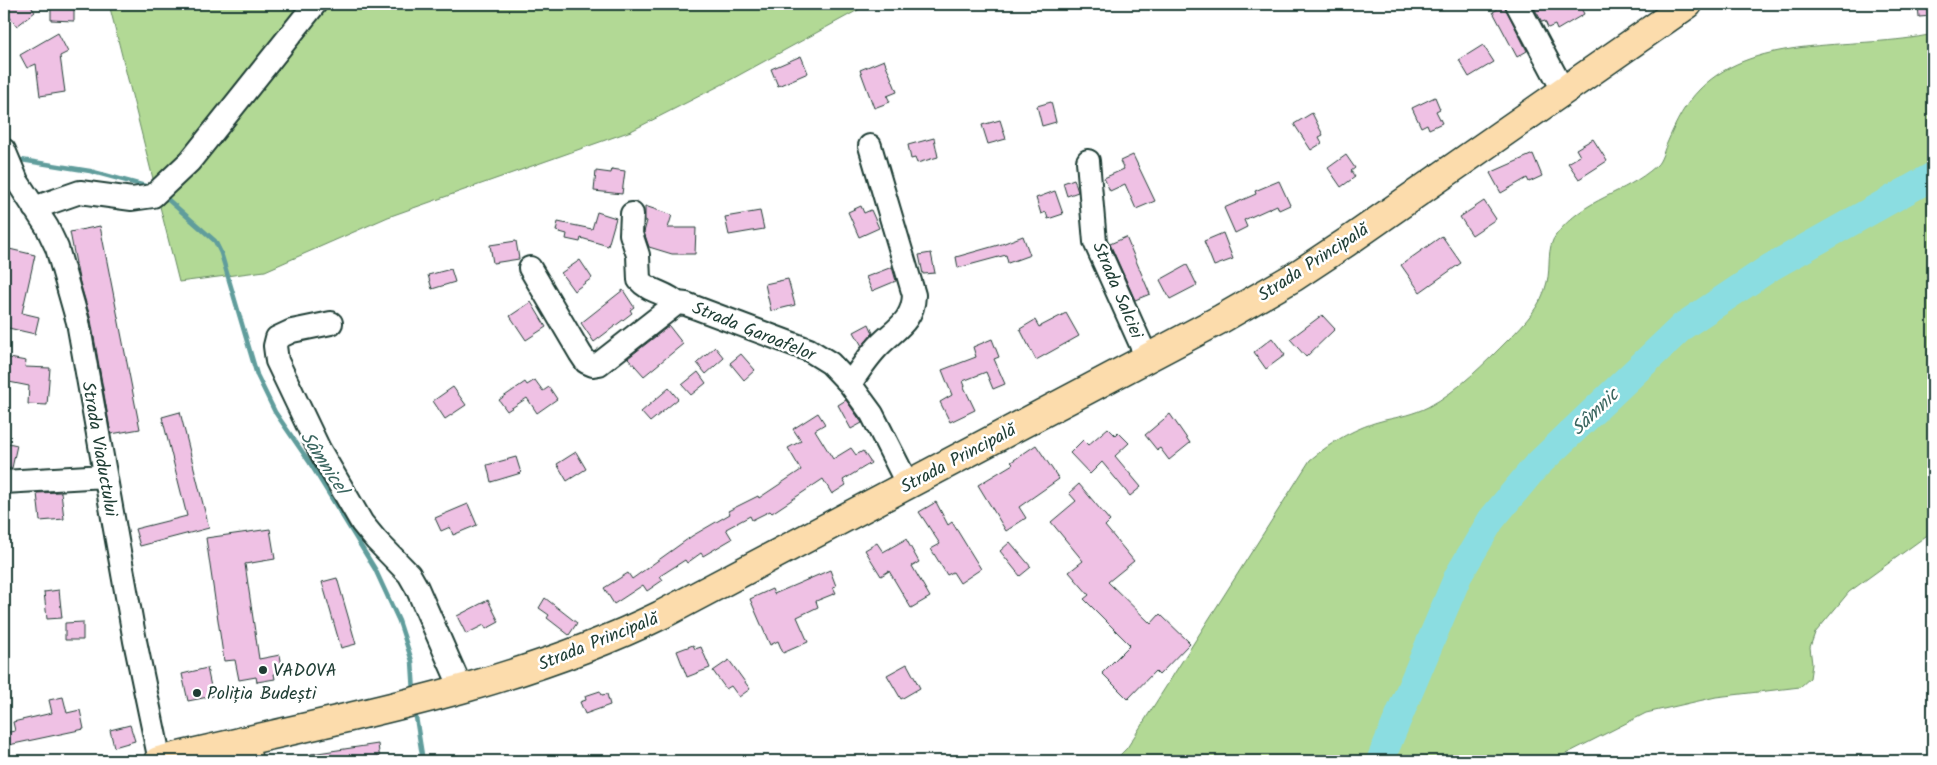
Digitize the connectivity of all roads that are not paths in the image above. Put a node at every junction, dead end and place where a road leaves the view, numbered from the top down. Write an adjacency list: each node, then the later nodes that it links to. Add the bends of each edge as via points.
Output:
1 (315, 4): 7 (street, via 190,160 153,196 132,199)
2 (1517, 4): 4 (street)
3 (1688, 4): 4 (highway, Strada Principală)
4 (1563, 90): 12 (highway, Strada Principală, via 1301,272)
5 (870, 146): 13 (street, via 914,295 913,309 907,321 875,349)
6 (1088, 161): 12 (street, Strada Salciei, via 1095,242)
7 (15, 181): 14 (street, Strada Viaductului, via 57,248 69,287)
8 (632, 214): 10 (street, Strada Garoafelor, via 631,234 638,255 639,280 644,286)
9 (530, 268): 10 (street, Strada Garoafelor, via 580,353 586,362 593,365 599,364)
10 (677, 303): 13 (street, Strada Garoafelor, via 809,350 830,363)
11 (331, 323): 17 (street, via 292,331 277,338 277,361 345,496 376,540 418,588)
12 (1147, 358): 16 (highway, Strada Principală)
13 (850, 384): 16 (street, via 872,414)
14 (105, 476): 15 (street); 19 (street, Strada Viaductului)
15 (4, 482)
16 (908, 485): 17 (highway, Strada Principală, via 629,631 552,662)
17 (461, 688): 18 (highway, Strada Principală)
18 (246, 751): 19 (highway, Strada Principală)
19 (159, 761)

